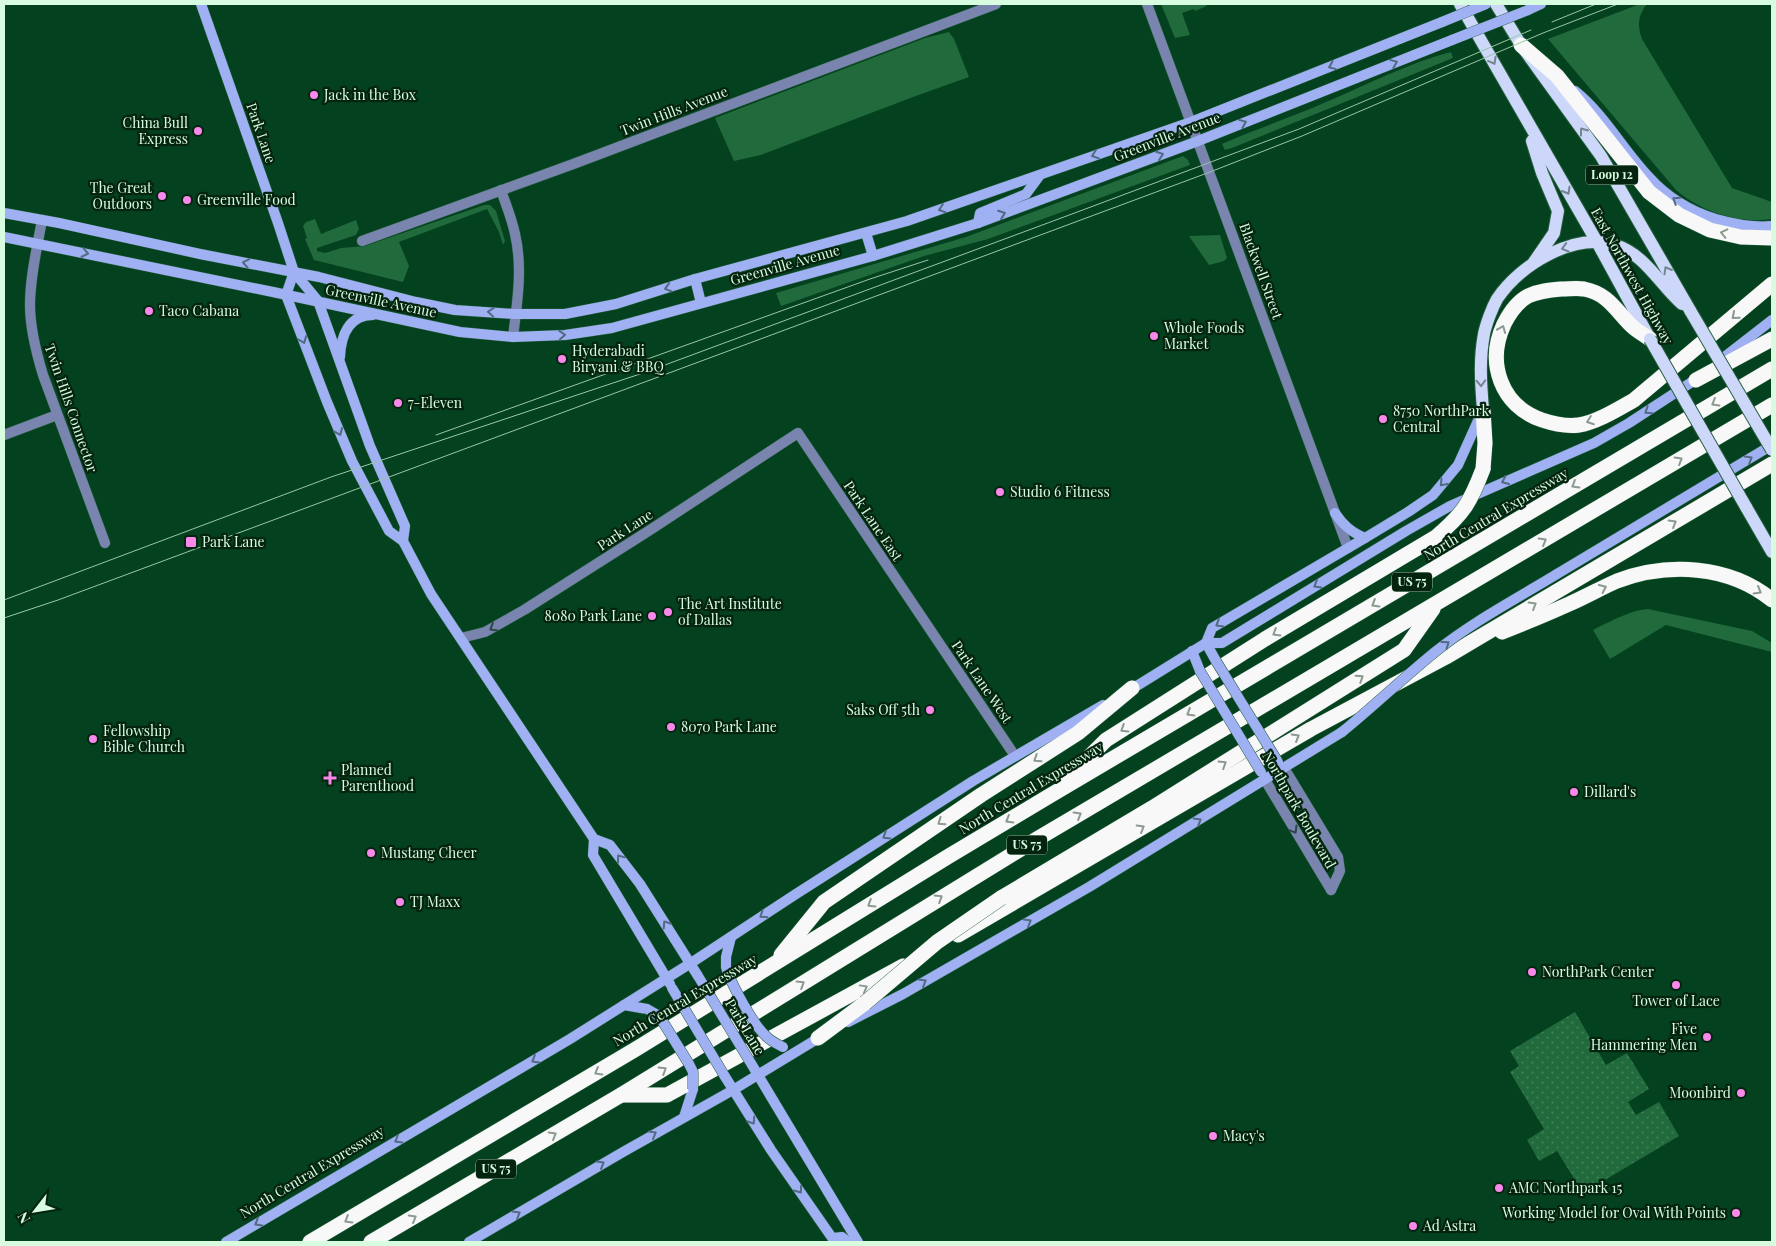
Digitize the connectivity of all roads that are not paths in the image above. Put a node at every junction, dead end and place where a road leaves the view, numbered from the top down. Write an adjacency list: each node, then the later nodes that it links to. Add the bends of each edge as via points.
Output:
1 (201, 4): 27 (main road, Park Lane)
2 (1147, 4): 11 (street, Blackwell Street)
3 (1460, 4): 10 (main road, East Northwest Highway / Loop 12, one-way to 10)
4 (1486, 4): 11 (main road, Greenville Avenue, one-way to 11, bridge)
5 (1496, 4): 8 (main road, Loop 12)
6 (1541, 4): 12 (main road, Greenville Avenue, one-way to 6, bridge)
7 (991, 5): 14 (street, Twin Hills Avenue)
8 (1521, 45): 9 (highway); 33 (main road, Loop 12, one-way to 8, via 1601,156)
9 (1557, 76): 18 (main road, one-way to 9, via 1734,224 1702,214 1673,199 1649,177 1588,101); 21 (highway, one-way to 9, via 1741,237 1710,230 1679,215 1649,192)
10 (1525, 118): 23 (main road, East Northwest Highway / Loop 12, one-way to 23); 26 (main road, via 1558,211 1554,233)
11 (1191, 122): 12 (street, Blackwell Street); 13 (main road, Greenville Avenue, one-way to 13)
12 (1198, 141): 17 (main road, Greenville Avenue, one-way to 12); 51 (street, Blackwell Street)
13 (1040, 174): 17 (main road, via 1026,194 980,213); 19 (main road, Greenville Avenue, one-way to 19)
14 (501, 190): 22 (street, Twin Hills Avenue); 34 (street, via 518,255)
15 (4, 213): 16 (main road, Greenville Avenue)
16 (42, 220): 24 (street, Twin Hills Connector); 27 (main road, Greenville Avenue, one-way to 16)
17 (978, 223): 25 (main road, Greenville Avenue)
18 (1772, 226)
19 (866, 233): 25 (main road); 28 (main road, Greenville Avenue)
20 (4, 237): 24 (main road, Greenville Avenue)
21 (1772, 238)
22 (362, 241)
23 (1597, 242): 26 (main road, one-way to 26, via 1559,248); 33 (main road, via 1616,245 1647,265); 38 (main road, East Northwest Highway / Loop 12)
24 (38, 243): 30 (main road, Greenville Avenue, one-way to 30); 45 (street, Twin Hills Connector, via 30,288 31,328)
25 (873, 256): 32 (main road, Greenville Avenue)
26 (1533, 265): 44 (main road, one-way to 44, via 1513,280 1496,300 1484,333 1480,362)
27 (294, 272): 30 (main road); 31 (main road, Park Lane); 34 (main road, Greenville Avenue, one-way to 27, via 455,310)
28 (695, 280): 32 (main road); 34 (main road, Greenville Avenue, one-way to 34, via 594,309 565,314)
29 (1772, 284): 38 (highway, one-way to 38, via 1634,400 1579,425 1558,425 1529,415 1509,398 1498,378 1496,354 1500,334 1510,312 1527,297 1546,290 1585,289 1601,296 1613,303 1634,328)
30 (286, 295): 31 (main road, Greenville Avenue); 53 (main road, Park Lane, one-way to 53, via 352,461 389,531)
31 (318, 301): 35 (main road, Greenville Avenue); 40 (main road, Park Lane)
32 (701, 303): 37 (main road, Greenville Avenue, one-way to 32, via 565,335 612,328)
33 (1691, 312): 49 (main road, Loop 12, bridge)
34 (516, 314): 37 (street)
35 (384, 315): 37 (main road, Greenville Avenue, via 460,332); 40 (main road, via 368,315 351,322 340,345)
36 (1772, 320): 42 (main road, North Central Expressway)
37 (513, 337)
38 (1650, 339): 56 (main road, East Northwest Highway / Loop 12, bridge)
39 (1772, 339): 42 (highway)
40 (340, 363): 53 (main road, Park Lane, via 370,446 405,526)
41 (1772, 369): 68 (highway, North Central Expressway / US 75, one-way to 68)
42 (1696, 380): 61 (main road, North Central Expressway, one-way to 61, via 1594,443 1450,506 1222,642)
43 (1772, 405): 58 (highway, US 75, one-way to 43)
44 (1483, 410): 52 (main road, North Central Expressway, one-way to 52, via 1458,465 1433,495); 68 (highway, one-way to 68, bridge, via 1483,469 1465,510 1451,524 1436,537 1265,639 1106,740)
45 (57, 415): 47 (street); 54 (street, Twin Hills Connector)
46 (798, 433): 59 (street, Park Lane East); 60 (street, Park Lane, one-way to 60, via 524,610 486,632)
47 (4, 435)
48 (1772, 445): 66 (main road, one-way to 48, bridge, via 1342,732 1460,633)
49 (1772, 450)
50 (1772, 464): 63 (highway, one-way to 50)
51 (1335, 513): 52 (main road, via 1353,533); 55 (street, Blackwell Street)
52 (1365, 538): 55 (main road, North Central Expressway)
53 (403, 541): 60 (main road, Park Lane, via 431,594)
54 (105, 542)
55 (1348, 548): 61 (main road, North Central Expressway, one-way to 61, via 1212,628)
56 (1772, 552)
57 (1772, 600): 63 (highway, one-way to 57, via 1618,581 1658,570 1702,570 1722,574)
58 (1437, 603): 75 (highway, one-way to 58, bridge, via 937,942 1001,898 1404,650); 79 (highway, US 75, one-way to 58, via 982,872)
59 (925, 623): 65 (street, Park Lane West)
60 (461, 638): 69 (main road, Park Lane)
61 (1206, 643): 62 (main road, North Central Expressway); 66 (main road, Northpark Boulevard, bridge)
62 (1192, 651): 64 (main road, North Central Expressway); 67 (main road, Northpark Boulevard, bridge, via 1200,671)
63 (1446, 657): 79 (highway, one-way to 63, via 667,1095 1004,909 1311,729)
64 (1132, 688): 65 (main road, North Central Expressway); 72 (highway, one-way to 72, via 1078,733 824,902)
65 (1015, 756): 70 (main road, North Central Expressway, one-way to 70)
66 (1281, 766): 67 (main road); 67 (street, Northpark Boulevard, one-way to 66, via 1331,890 1340,871 1338,856)
67 (1263, 776): 75 (main road, one-way to 67, via 903,994 1089,887)
68 (1051, 795): 72 (highway, North Central Expressway / US 75, one-way to 72)
69 (594, 839): 71 (main road, Park Lane, one-way to 69, via 640,884 610,845); 73 (main road, Park Lane, via 593,855)
70 (731, 937): 71 (main road, North Central Expressway); 76 (main road, bridge, via 726,956 730,980 765,1036)
71 (691, 963): 73 (main road, North Central Expressway); 77 (main road, Park Lane, bridge)
72 (774, 964): 83 (highway, North Central Expressway / US 75, one-way to 83)
73 (666, 979): 74 (main road, North Central Expressway); 78 (main road, Park Lane, bridge)
74 (624, 1005): 80 (main road, bridge, via 656,1014 690,1064 693,1089); 82 (main road, North Central Expressway, one-way to 82)
75 (818, 1038): 76 (main road)
76 (796, 1052): 77 (main road)
77 (758, 1075): 78 (main road); 87 (main road, Park Lane)
78 (733, 1090): 80 (main road); 81 (main road, Park Lane, one-way to 81)
79 (621, 1095): 84 (highway, US 75, one-way to 79)
80 (684, 1117): 85 (main road, one-way to 80)
81 (831, 1241): 86 (main road, via 842,1237)
82 (226, 1242)
83 (310, 1242)
84 (371, 1242)
85 (469, 1242)
86 (848, 1242)
87 (858, 1242)

